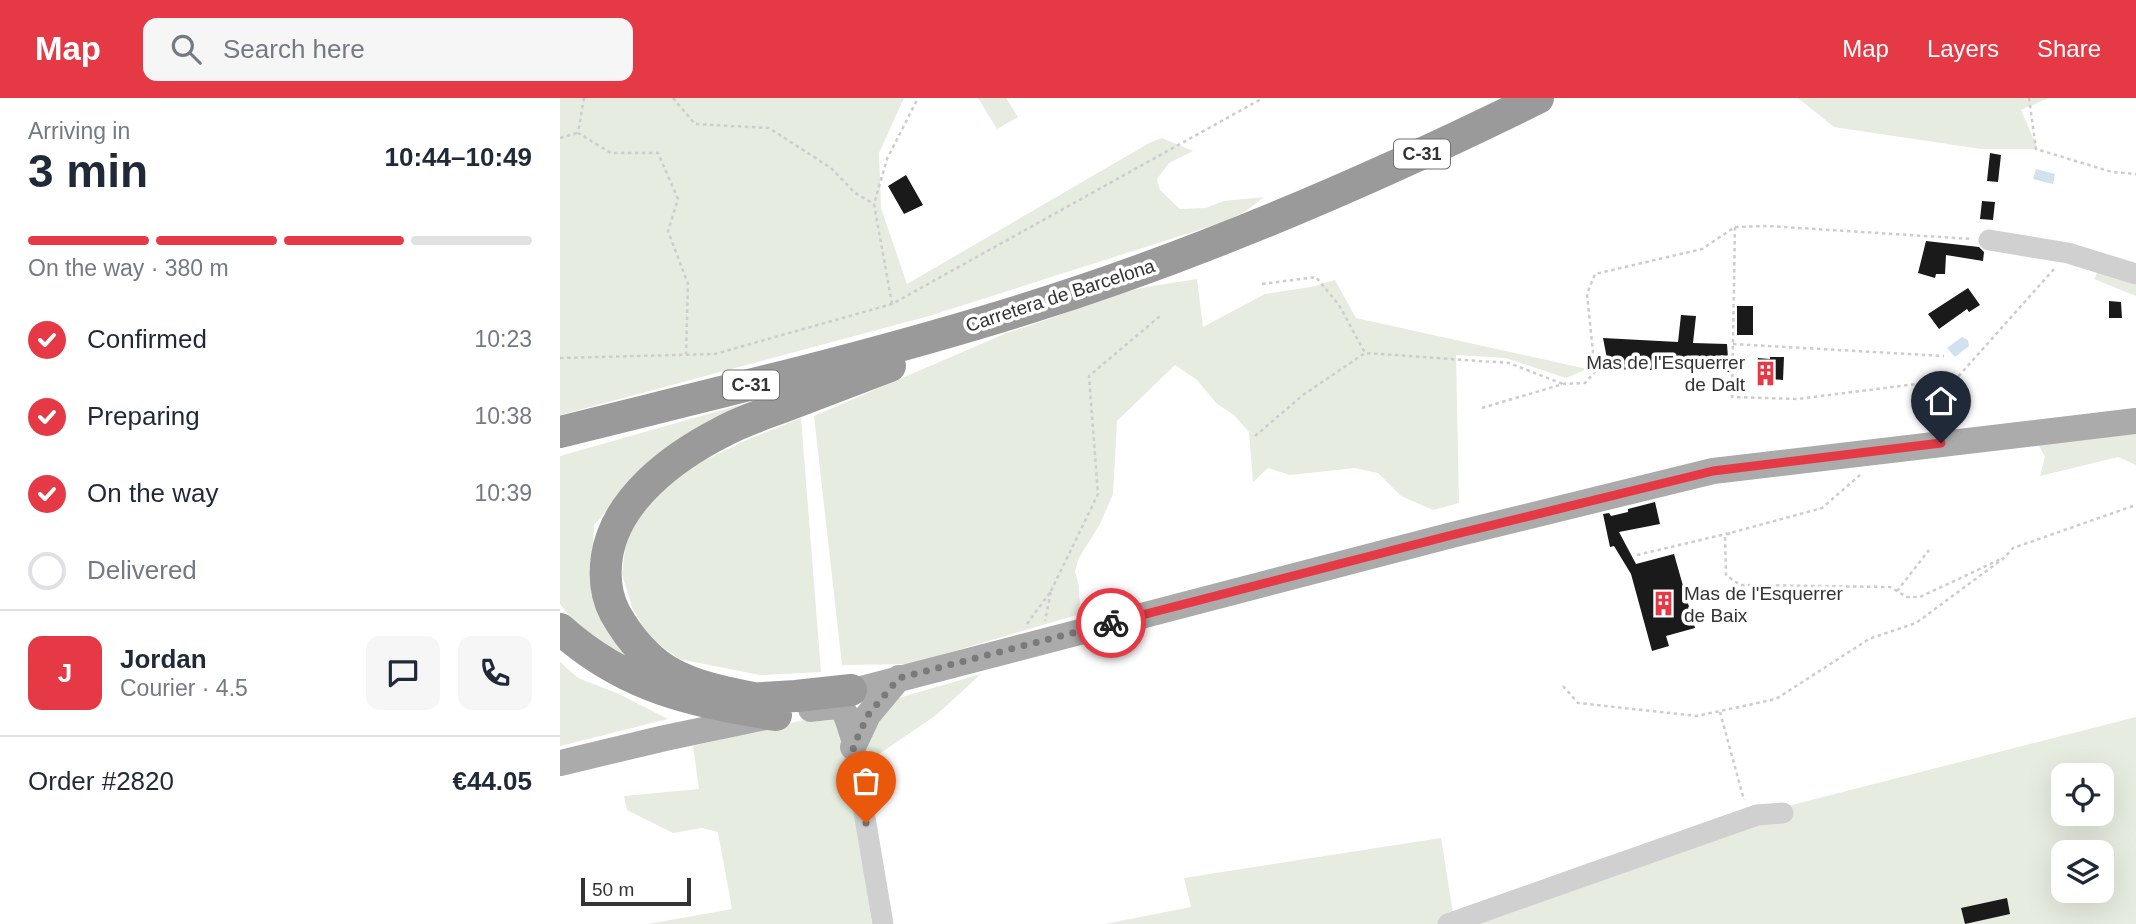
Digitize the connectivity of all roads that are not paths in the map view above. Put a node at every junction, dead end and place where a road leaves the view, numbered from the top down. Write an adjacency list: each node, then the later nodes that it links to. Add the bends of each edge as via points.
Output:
1 (1538, 98): 4 (highway, Carretera de Barcelona / C-31, via 1252,228)
2 (1989, 240): 3 (street, via 2068,253)
3 (2136, 274)
4 (1027, 309): 6 (highway, Carretera de Barcelona / C-31, via 773,380); 8 (highway, via 950,345 723,431 651,480 627,507 609,542 605,571 609,603 630,639 659,667 699,686)
5 (2136, 421): 9 (main road, via 1713,471 899,678)
6 (560, 432)
7 (560, 628): 8 (highway, via 616,670 676,695)
8 (773, 708): 9 (main road, via 834,706 847,715); 9 (highway, via 796,696); 10 (main road)
9 (857, 715): 12 (street)
10 (560, 763)
11 (1783, 813): 13 (street, via 1749,818)
12 (883, 924)
13 (1448, 924)

